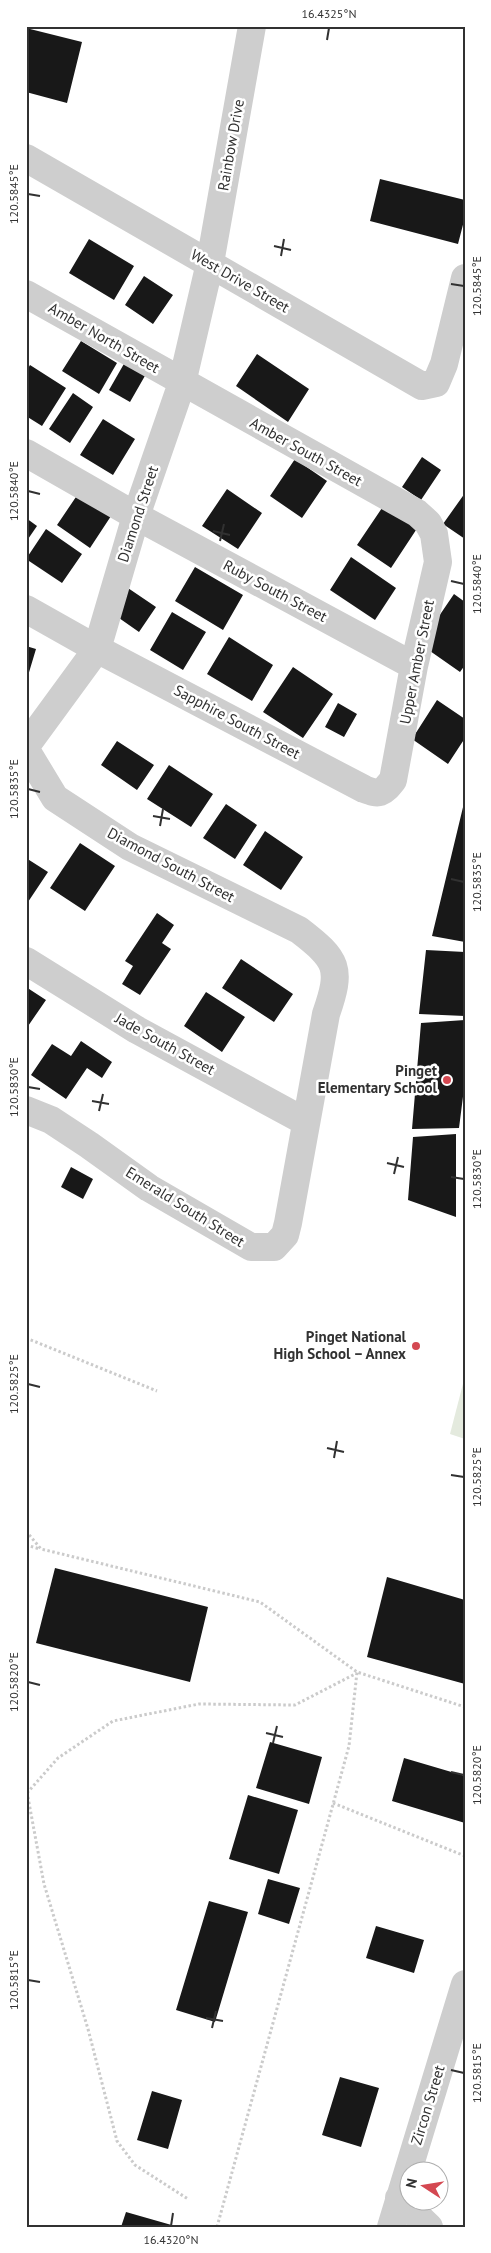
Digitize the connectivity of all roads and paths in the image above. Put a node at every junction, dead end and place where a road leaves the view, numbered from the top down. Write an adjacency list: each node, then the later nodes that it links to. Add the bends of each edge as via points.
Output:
1 (252, 26): 3 (street, Rainbow Drive)
2 (26, 158): 3 (street, West Drive Street)
3 (210, 264): 4 (street, West Drive Street, via 422,386 436,383 444,364); 6 (street, Diamond Street)
4 (465, 278)
5 (26, 294): 6 (street, Amber North Street)
6 (182, 383): 8 (street, Diamond Street); 9 (street, Amber South Street)
7 (26, 453): 8 (street, Ruby South Street)
8 (136, 516): 11 (street, Diamond Street); 12 (street, Ruby South Street)
9 (428, 523): 12 (street, Upper Amber Street, via 434,534 438,562)
10 (26, 609): 11 (street, Sapphire South Street)
11 (97, 649): 13 (street, Diamond Street); 15 (street, Sapphire South Street)
12 (414, 666): 15 (street, Upper Amber Street, via 393,780 385,791)
13 (26, 746)
14 (26, 750): 17 (street, Diamond South Street, via 55,798 130,847 299,930)
15 (376, 794)
16 (26, 961): 19 (street, Jade South Street, via 137,1030)
17 (332, 961): 19 (street, Emerald South Street, via 336,985 326,1014)
18 (26, 1110): 19 (street, Emerald South Street, via 51,1120 149,1188 251,1247 262,1248 274,1247 285,1235)
19 (306, 1122)
20 (26, 1338): 21 (path)
21 (157, 1391)
22 (26, 1531): 24 (path)
23 (26, 1545): 24 (path)
24 (41, 1549): 25 (path, via 260,1602)
25 (357, 1672): 26 (path); 27 (path, via 295,1705 199,1704 113,1721 58,1758); 28 (path, via 349,1746)
26 (465, 1707)
27 (27, 1793): 32 (path, via 44,1884 88,2029 117,2141 135,2165)
28 (333, 1803): 29 (path); 35 (path)
29 (465, 1856)
30 (465, 1984): 31 (street, Zircon Street)
31 (411, 2160)
32 (188, 2199)
33 (398, 2202): 36 (street, Zircon Street)
34 (411, 2210): 37 (street)
35 (217, 2227)
36 (391, 2227)
37 (429, 2227)

